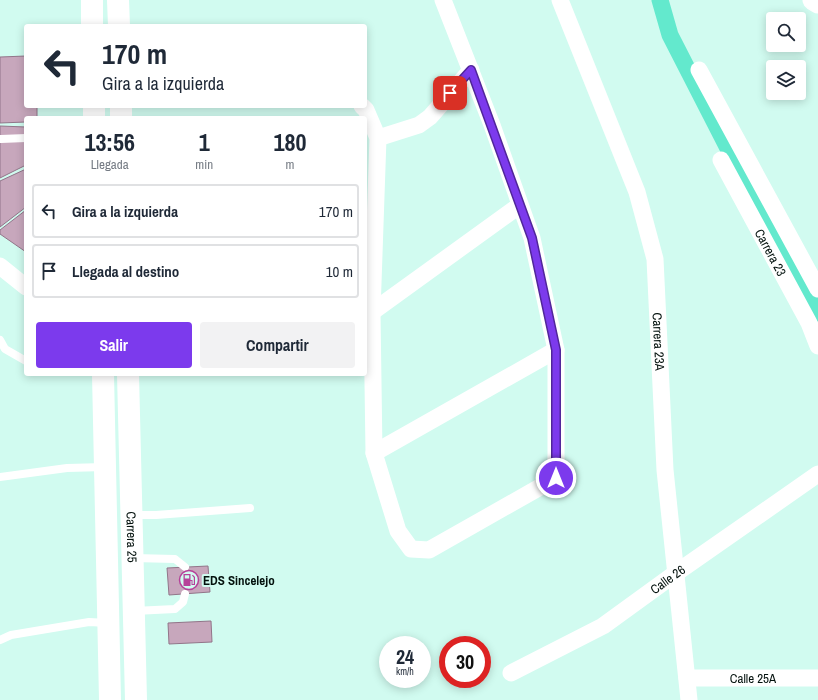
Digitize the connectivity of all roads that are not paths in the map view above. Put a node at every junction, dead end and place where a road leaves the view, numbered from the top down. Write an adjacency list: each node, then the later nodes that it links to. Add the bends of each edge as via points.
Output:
1 (92, 0): 7 (main road)
2 (118, 0): 8 (main road)
3 (443, 0): 9 (street)
4 (560, 0): 35 (street, Carrera 23A, via 637,192 655,259 665,470)
5 (814, 0): 6 (street)
6 (818, 3)
7 (92, 24)
8 (119, 24)
9 (471, 70): 13 (street, via 430,117 419,125); 16 (street)
10 (699, 70): 19 (street)
11 (364, 108): 13 (street)
12 (24, 138): 14 (lane)
13 (378, 138): 20 (street)
14 (1, 140)
15 (721, 160): 22 (street, Carrera 23, via 809,323)
16 (520, 205): 20 (street); 23 (street, via 532,238)
17 (0, 266): 18 (street)
18 (24, 285)
19 (818, 289)
20 (372, 312): 27 (street)
21 (0, 340): 24 (lane, via 5,349)
22 (818, 346)
23 (556, 350): 27 (street); 27 (street, via 556,478 429,550 411,549 398,531)
24 (24, 360)
25 (103, 376): 28 (main road, Carrera 25)
26 (128, 376): 32 (main road, Carrera 25)
27 (374, 453)
28 (105, 467): 30 (lane, via 67,468); 38 (main road, Carrera 25)
29 (818, 474): 35 (street, Calle 26)
30 (0, 477)
31 (250, 508): 32 (lane, via 156,515)
32 (132, 514): 33 (main road, Carrera 25)
33 (133, 558): 34 (lane, via 175,559); 37 (main road, Carrera 25)
34 (185, 567)
35 (676, 573): 40 (street, Calle 26, via 603,626); 41 (street, Carrera 23A)
36 (185, 594): 37 (lane, via 183,602 175,609)
37 (134, 611): 44 (main road, Carrera 25)
38 (108, 623): 39 (lane, via 89,622 11,634); 43 (main road, Carrera 25)
39 (0, 640)
40 (511, 673)
41 (687, 678): 42 (street, Calle 25A); 45 (street, Carrera 23A)
42 (818, 678)
43 (110, 700)
44 (136, 700)
45 (689, 700)

